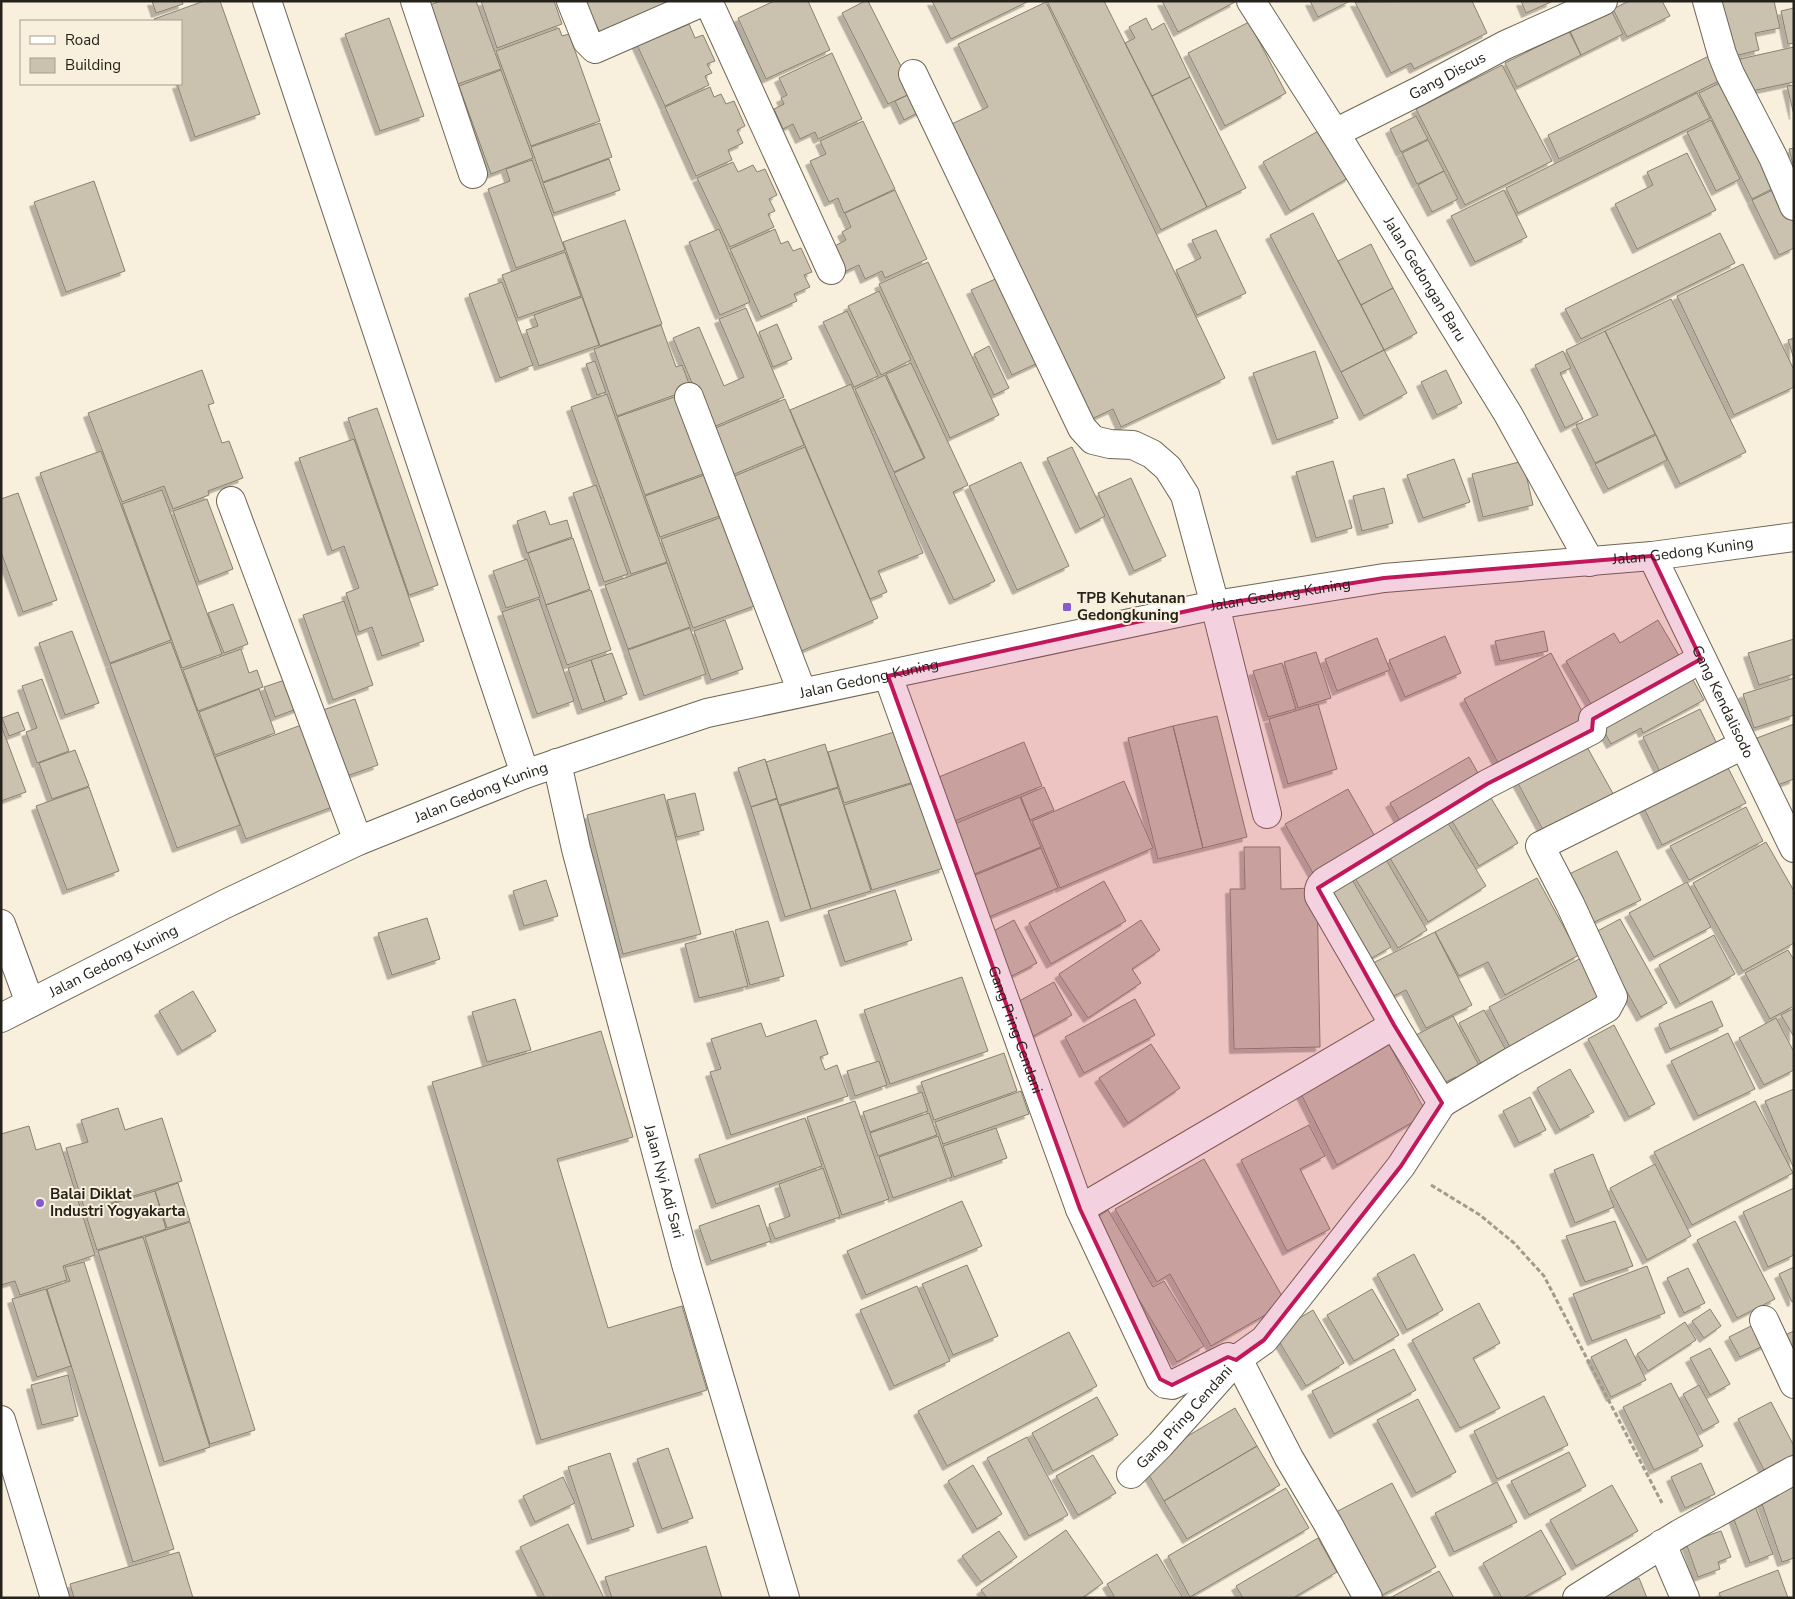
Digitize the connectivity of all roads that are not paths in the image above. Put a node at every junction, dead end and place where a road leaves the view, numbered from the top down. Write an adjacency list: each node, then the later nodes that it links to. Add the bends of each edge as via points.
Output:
1 (267, 1): 24 (street)
2 (415, 1): 10 (street)
3 (571, 1): 4 (street, via 587,42 594,49)
4 (706, 1): 12 (street)
5 (1250, 1): 9 (street, Jalan Gedongan Baru)
6 (1603, 1): 9 (street, Gang Discus, via 1505,45)
7 (1708, 1): 11 (street, via 1730,74)
8 (913, 74): 18 (street, via 1082,428 1093,440 1133,445 1152,454 1168,468 1185,495)
9 (1335, 133): 17 (street, Jalan Gedongan Baru, via 1508,414)
10 (473, 174)
11 (1794, 206)
12 (831, 270)
13 (689, 397): 21 (street)
14 (231, 501): 26 (street)
15 (1794, 537): 16 (street, Jalan Gedong Kuning)
16 (1652, 556): 17 (street, Jalan Gedong Kuning); 19 (street, Gang Kendalisodo)
17 (1590, 562): 18 (street, Jalan Gedong Kuning, via 1384,578)
18 (1215, 605): 20 (street, Jalan Gedong Kuning); 25 (street)
19 (1701, 658): 22 (street, Gang Kendalisodo); 31 (street, via 1593,719 1592,730 1487,784 1320,886 1320,896)
20 (888, 676): 21 (street, Jalan Gedong Kuning); 33 (street, Gang Pring Cendani)
21 (802, 692): 23 (street, Jalan Gedong Kuning, via 707,713)
22 (1743, 745): 27 (street, Gang Kendalisodo); 32 (street, via 1540,846 1613,997 1607,1008)
23 (557, 763): 24 (street, Jalan Gedong Kuning); 42 (street, Jalan Nyi Adi Sari, via 576,848 686,1264)
24 (525, 774): 26 (street, Jalan Gedong Kuning)
25 (1267, 814)
26 (358, 841): 29 (street, Jalan Gedong Kuning)
27 (1794, 848)
28 (1, 924): 29 (street)
29 (30, 1003): 30 (street, Jalan Gedong Kuning)
30 (1, 1018)
31 (1394, 1025): 32 (street); 33 (street)
32 (1442, 1103): 35 (street, via 1401,1166 1264,1340)
33 (1080, 1209): 35 (street, Gang Pring Cendani, via 1165,1384 1172,1385 1228,1357)
34 (1764, 1320): 36 (street)
35 (1236, 1360): 39 (street, Gang Pring Cendani); 43 (street)
36 (1794, 1384)
37 (1, 1420): 41 (street)
38 (1794, 1470): 40 (street)
39 (1131, 1474)
40 (1671, 1539): 44 (street); 45 (street)
41 (55, 1598)
42 (785, 1598)
43 (1368, 1598)
44 (1576, 1598)
45 (1685, 1598)

